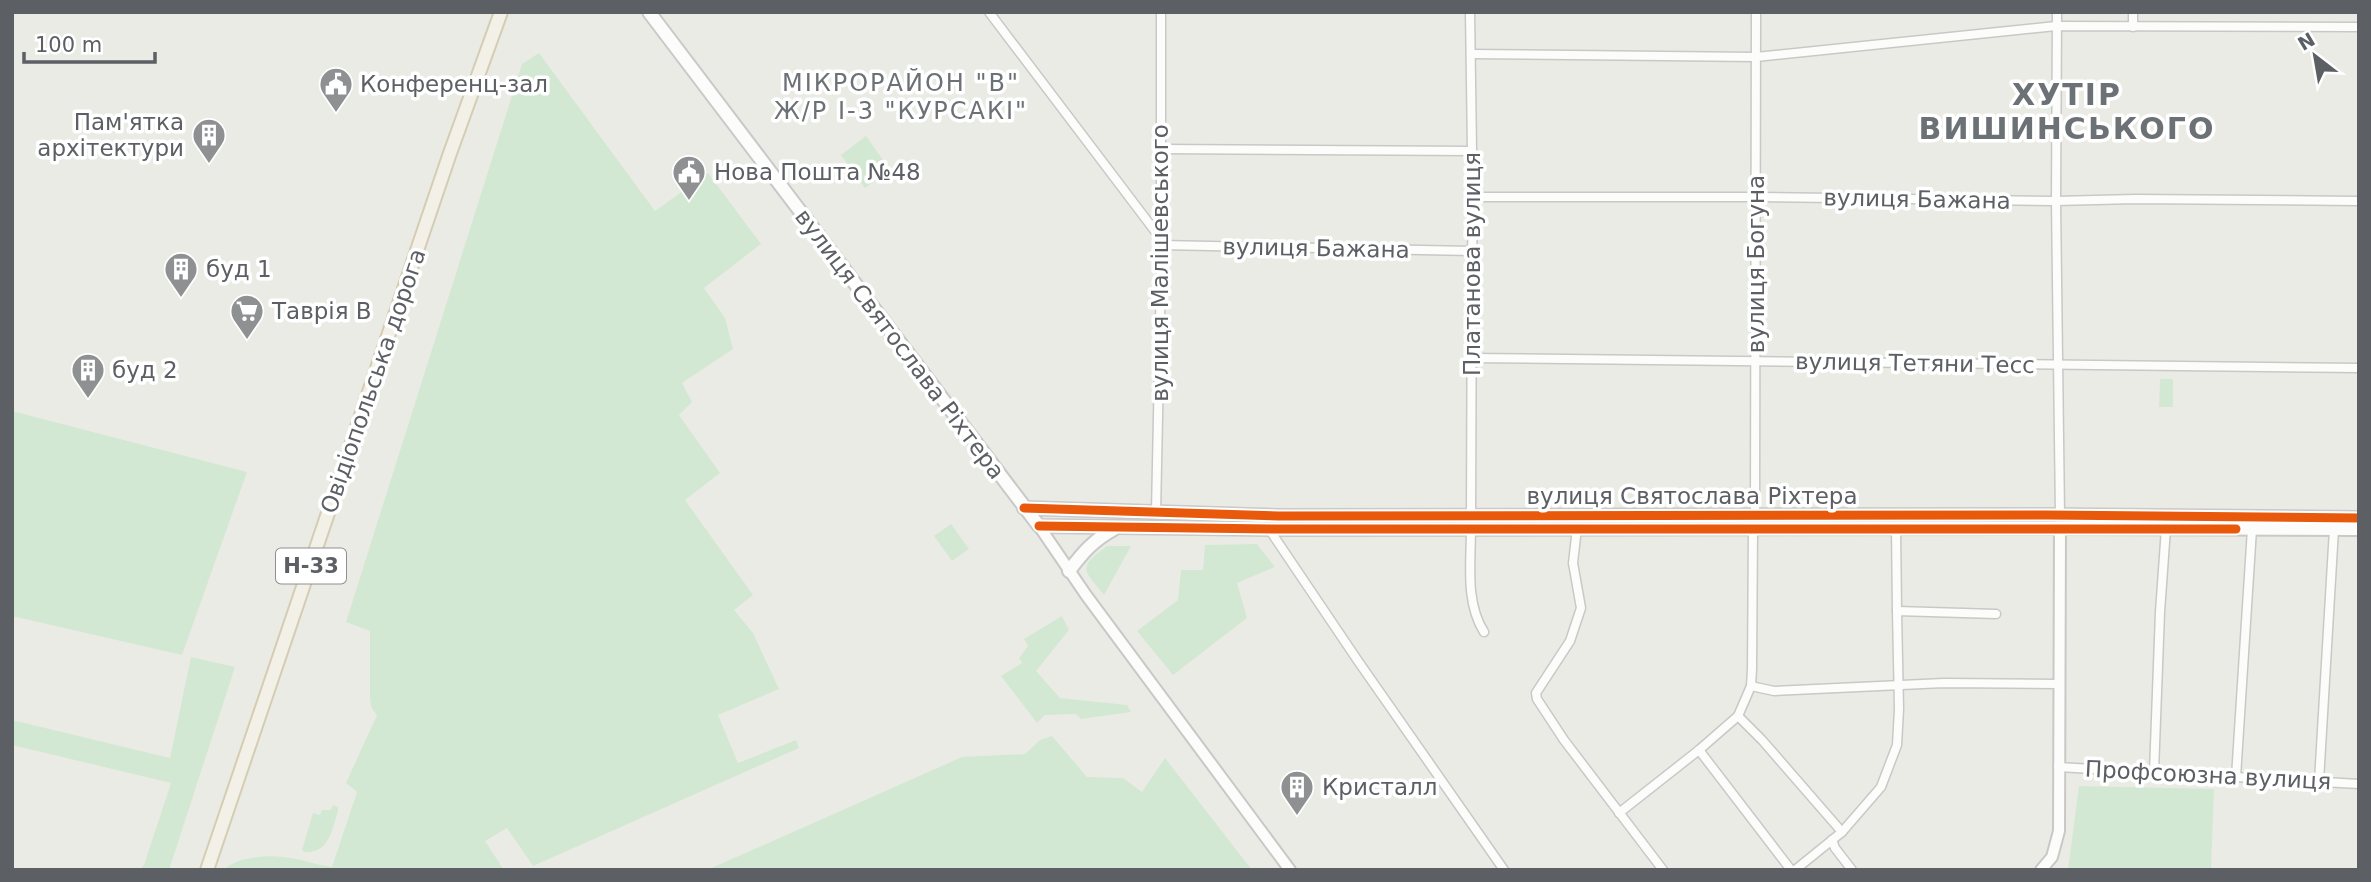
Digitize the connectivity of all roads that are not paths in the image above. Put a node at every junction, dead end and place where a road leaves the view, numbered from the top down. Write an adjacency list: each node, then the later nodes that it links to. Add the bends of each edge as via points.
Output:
1 (501, 12): 58 (main road, Овідіопольська дорога / Н-33)
2 (649, 12): 26 (main road, вулиця Святослава Ріхтера)
3 (989, 12): 20 (street)
4 (1161, 12): 14 (street, вулиця Малішевського)
5 (1470, 12): 12 (street, Платанова вулиця)
6 (1756, 12): 13 (street, вулиця Богуна)
7 (2057, 12): 9 (street)
8 (2133, 12): 10 (street)
9 (2056, 26): 10 (street); 13 (street); 18 (street)
10 (2133, 26): 11 (street)
11 (2359, 27)
12 (1471, 54): 13 (street); 15 (street, Платанова вулиця)
13 (1756, 57): 17 (street, вулиця Богуна)
14 (1161, 149): 15 (street); 20 (street, вулиця Малішевського)
15 (1472, 151): 16 (street, Платанова вулиця)
16 (1474, 197): 17 (street, вулиця Бажана); 21 (street, Платанова вулиця)
17 (1756, 197): 18 (street, вулиця Бажана); 23 (street, вулиця Богуна)
18 (2056, 201): 19 (street, вулиця Бажана); 24 (street)
19 (2359, 201)
20 (1161, 242): 21 (street, вулиця Бажана); 27 (street, вулиця Малішевського)
21 (1472, 251): 22 (street, Платанова вулиця)
22 (1472, 358): 23 (street, вулиця Тетяни Тесс); 30 (street, Платанова вулиця)
23 (1755, 361): 24 (street, вулиця Тетяни Тесс); 31 (street, вулиця Богуна)
24 (2058, 365): 25 (street, вулиця Тетяни Тесс); 29 (street)
25 (2359, 368)
26 (1024, 508): 27 (main road, вулиця Святослава Ріхтера); 32 (main road, вулиця Святослава Ріхтера)
27 (1156, 513): 30 (main road, вулиця Святослава Ріхтера)
28 (2359, 518): 29 (main road, вулиця Святослава Ріхтера)
29 (2060, 521): 31 (main road, вулиця Святослава Ріхтера); 35 (main road, вулиця Святослава Ріхтера); 36 (main road, вулиця Святослава Ріхтера); 45 (street)
30 (1471, 522): 31 (main road, вулиця Святослава Ріхтера); 34 (main road, вулиця Святослава Ріхтера); 37 (main road, вулиця Святослава Ріхтера); 44 (street, Платанова вулиця, via 1472,601)
31 (1754, 522): 34 (main road, вулиця Святослава Ріхтера); 35 (main road, вулиця Святослава Ріхтера); 47 (street, вулиця Богуна)
32 (1039, 526): 33 (main road, вулиця Святослава Ріхтера); 41 (street)
33 (1115, 528): 37 (main road, вулиця Святослава Ріхтера); 41 (main road, via 1085,549)
34 (1577, 528): 55 (street, via 1573,563 1581,608 1570,641 1536,694)
35 (1896, 528): 42 (street)
36 (2166, 528): 38 (main road, вулиця Святослава Ріхтера); 51 (street)
37 (1269, 529): 60 (street)
38 (2252, 529): 39 (main road, вулиця Святослава Ріхтера); 52 (street)
39 (2334, 529): 40 (main road, вулиця Святослава Ріхтера); 53 (street)
40 (2359, 530)
41 (1069, 571): 59 (street)
42 (1897, 611): 43 (street); 46 (street)
43 (1996, 614)
44 (1484, 632)
45 (2059, 684): 46 (street); 50 (street)
46 (1898, 685): 47 (street, via 1774,691); 56 (street, via 1896,745 1881,787)
47 (1751, 686): 48 (street)
48 (1738, 716): 49 (street); 56 (street)
49 (1699, 750): 55 (street); 62 (street)
50 (2058, 767): 51 (street, Профсоюзна вулиця); 64 (street, via 2059,831 2052,857)
51 (2154, 772): 52 (street, Профсоюзна вулиця)
52 (2236, 777): 53 (street, Профсоюзна вулиця)
53 (2319, 781): 54 (street, Профсоюзна вулиця)
54 (2359, 783)
55 (1619, 813): 61 (street)
56 (1842, 832): 57 (street)
57 (1832, 840): 62 (street); 63 (street)
58 (209, 865)
59 (1290, 870)
60 (1504, 870)
61 (1662, 870)
62 (1793, 870)
63 (1852, 870)
64 (2040, 870)

